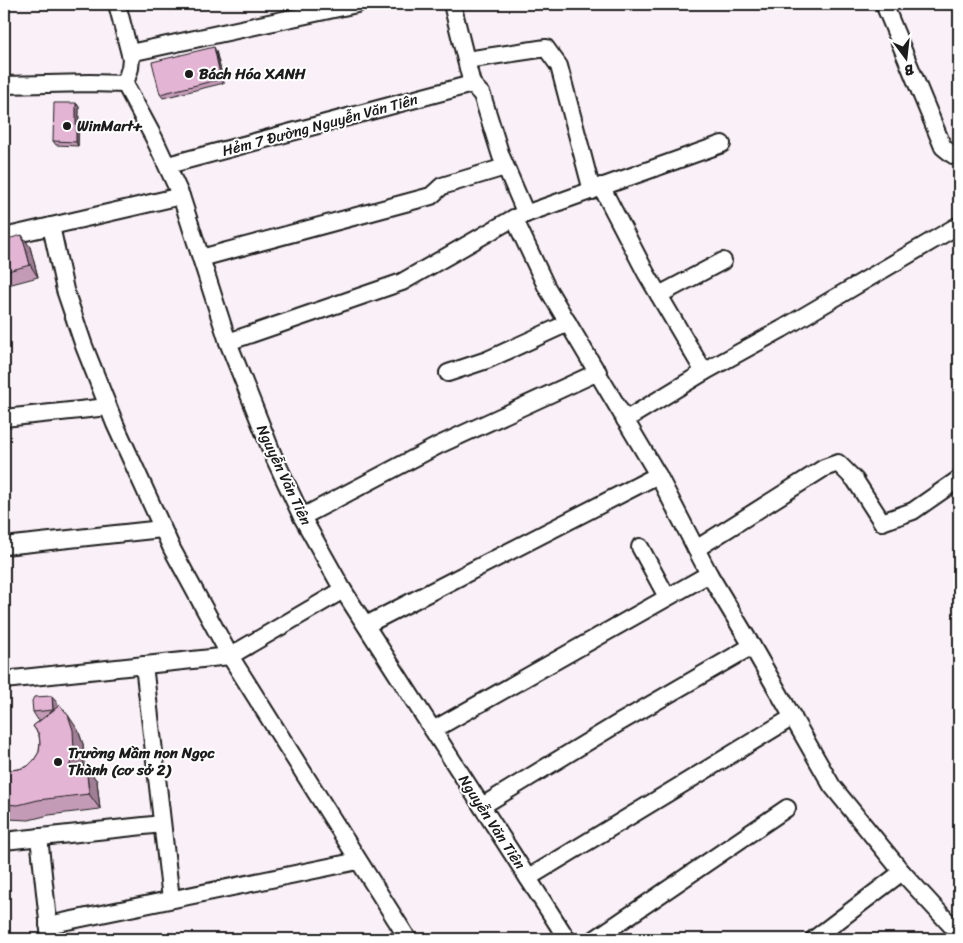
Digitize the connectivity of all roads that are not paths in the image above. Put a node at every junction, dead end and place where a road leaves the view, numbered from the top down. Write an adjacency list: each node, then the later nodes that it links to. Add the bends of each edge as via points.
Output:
1 (117, 4): 5 (street)
2 (355, 4): 5 (street)
3 (452, 4): 6 (street)
4 (884, 4): 11 (street, via 943,147 953,155)
5 (130, 53): 7 (street, via 131,63)
6 (466, 60): 8 (street); 14 (street, via 546,48 559,66)
7 (125, 84): 9 (street); 12 (street, Nguyễn Văn Tiên)
8 (472, 84): 12 (street, Hẻm 7 Đường Nguyễn Văn Tiên); 13 (street, via 482,95)
9 (4, 85)
10 (722, 144): 14 (street)
11 (959, 152)
12 (168, 165): 15 (street, Nguyễn Văn Tiên)
13 (505, 167): 16 (street); 20 (street, via 442,186 431,196)
14 (597, 189): 16 (street); 22 (street)
15 (181, 196): 18 (street); 20 (street, Nguyễn Văn Tiên)
16 (520, 216): 23 (street, via 546,286); 24 (street, via 402,282)
17 (959, 225): 26 (street)
18 (51, 226): 19 (street); 28 (street, via 71,308)
19 (4, 237)
20 (201, 258): 24 (street, Nguyễn Văn Tiên)
21 (723, 260): 22 (street)
22 (659, 295): 26 (street)
23 (568, 323): 25 (street); 27 (street, via 487,360)
24 (228, 342): 33 (street, Nguyễn Văn Tiên, via 273,455)
25 (598, 372): 30 (street); 33 (street, via 439,445)
26 (704, 372): 30 (street)
27 (448, 373)
28 (108, 407): 29 (street); 34 (street)
29 (4, 418)
30 (626, 420): 31 (street)
31 (658, 475): 37 (street); 41 (street)
32 (959, 479): 37 (street, via 913,511 882,522 855,480 838,463 824,468)
33 (302, 517): 39 (street, Nguyễn Văn Tiên)
34 (162, 529): 35 (street); 43 (street)
35 (4, 546)
36 (640, 546): 40 (street)
37 (696, 549): 38 (street)
38 (709, 574): 40 (street); 42 (street)
39 (343, 590): 41 (street, Nguyễn Văn Tiên); 43 (street)
40 (667, 598): 47 (street)
41 (366, 625): 47 (street, Nguyễn Văn Tiên)
42 (752, 646): 46 (street); 48 (street)
43 (230, 656): 44 (street); 53 (street)
44 (144, 665): 45 (street); 50 (street)
45 (4, 680)
46 (793, 717): 54 (street, via 832,786); 55 (street)
47 (433, 730): 48 (street, Nguyễn Văn Tiên)
48 (482, 806): 55 (street, Nguyễn Văn Tiên)
49 (787, 808): 61 (street)
50 (162, 824): 51 (street); 56 (street)
51 (39, 837): 52 (street); 57 (street)
52 (4, 841)
53 (358, 861): 56 (street); 59 (street)
54 (902, 872): 58 (street); 62 (street)
55 (528, 878): 60 (street, Nguyễn Văn Tiên)
56 (171, 899): 57 (street)
57 (49, 932)
58 (959, 934)
59 (408, 939)
60 (567, 939)
61 (595, 939)
62 (814, 939)

